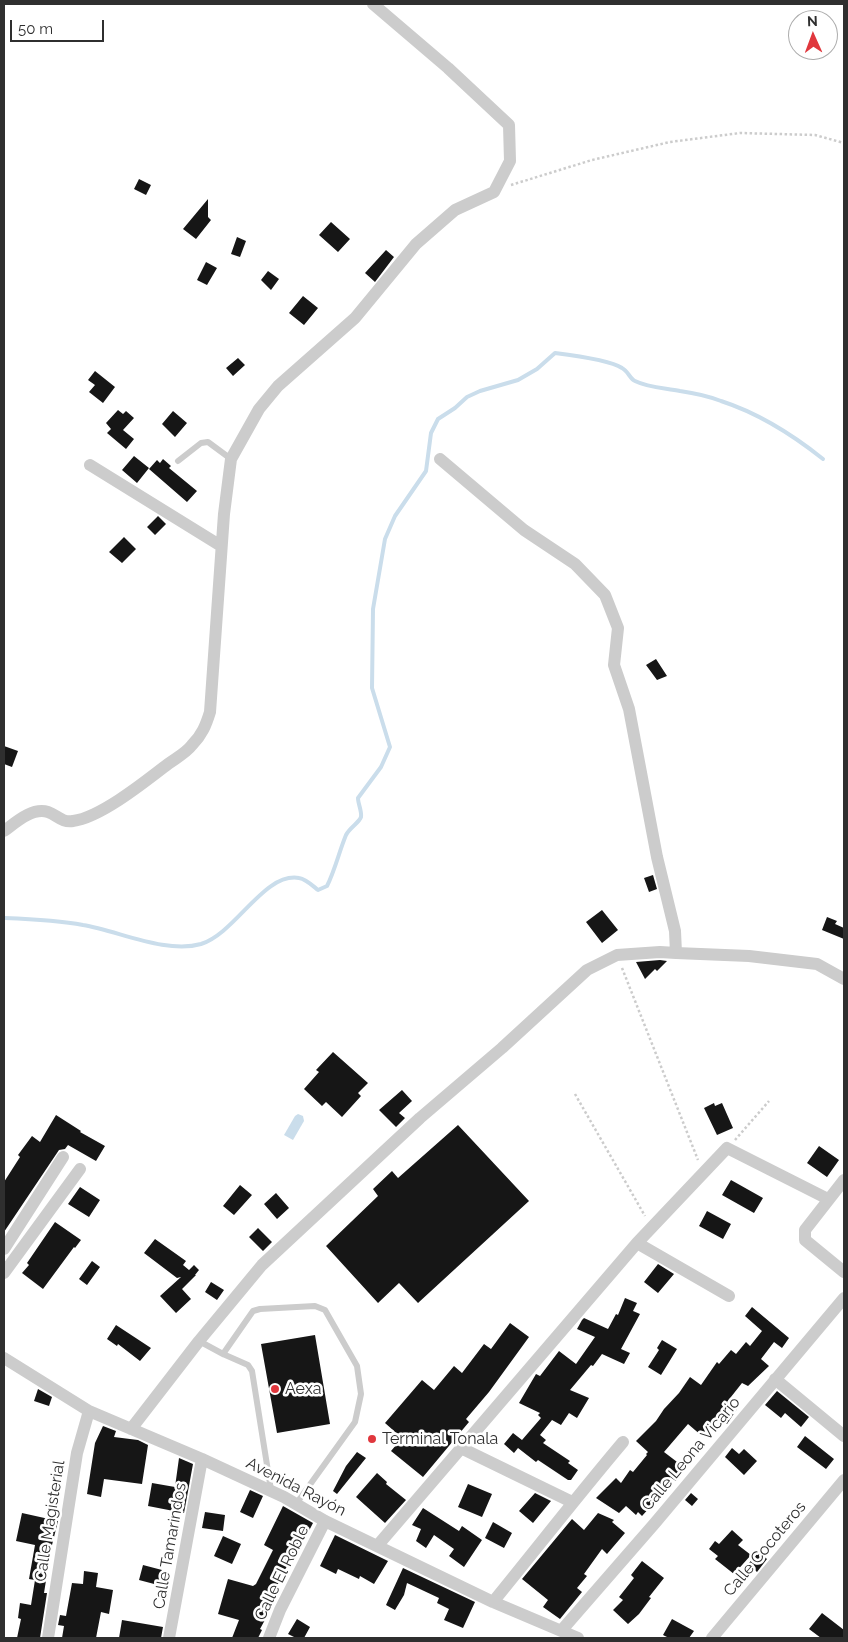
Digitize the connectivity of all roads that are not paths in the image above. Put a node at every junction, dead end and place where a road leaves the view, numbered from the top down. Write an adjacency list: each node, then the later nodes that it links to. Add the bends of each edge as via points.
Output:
1 (373, 4): 2 (street, via 509,124 510,162 494,192 455,210 416,244 355,318 278,386 259,409)
2 (231, 459): 4 (lane, via 208,442); 6 (street)
3 (440, 459): 8 (street, via 524,530 575,564 605,594 618,628 614,665 629,709 657,857 675,931)
4 (178, 461)
5 (90, 465): 6 (street)
6 (221, 546): 7 (street, via 210,712 203,733 191,747 145,782 94,814 72,822 47,812 34,812)
7 (4, 831)
8 (676, 953): 9 (street, via 817,964); 20 (street, via 617,955 587,970 412,1125 262,1265)
9 (844, 979)
10 (63, 1157): 15 (street)
11 (80, 1169): 17 (street)
12 (844, 1180): 13 (street)
13 (828, 1199): 14 (street, via 727,1148); 16 (street, via 805,1230 805,1240)
14 (637, 1243): 18 (street); 28 (street)
15 (4, 1249)
16 (844, 1272)
17 (4, 1273)
18 (730, 1296)
19 (844, 1298): 23 (street, Calle Leona Vicario)
20 (199, 1342): 21 (lane); 25 (street)
21 (223, 1354): 31 (lane, via 248,1365 252,1371); 33 (lane, via 253,1311 315,1306 326,1310 357,1366 361,1394 355,1422)
22 (4, 1358): 24 (street, Avenida Rayón)
23 (775, 1379): 26 (street); 37 (street, Calle Leona Vicario)
24 (89, 1411): 25 (street, Avenida Rayón); 38 (street, Calle Magisterial, via 77,1453)
25 (131, 1429): 29 (street, Avenida Rayón)
26 (844, 1436)
27 (623, 1442): 32 (street)
28 (462, 1448): 32 (street); 35 (street)
29 (202, 1459): 31 (street, Avenida Rayón); 39 (street, Calle Tamarindos)
30 (844, 1480): 42 (street, Calle Cocoteros)
31 (271, 1491): 33 (street, Avenida Rayón)
32 (572, 1502): 36 (street)
33 (296, 1504): 34 (street, Avenida Rayón)
34 (325, 1521): 35 (street, Avenida Rayón); 40 (street, Calle El Roble)
35 (378, 1545): 36 (street, Avenida Rayón)
36 (494, 1602): 37 (street, Avenida Rayón)
37 (561, 1631): 41 (street, Avenida Rayón)
38 (48, 1638)
39 (169, 1638)
40 (269, 1638)
41 (578, 1638)
42 (712, 1638)

